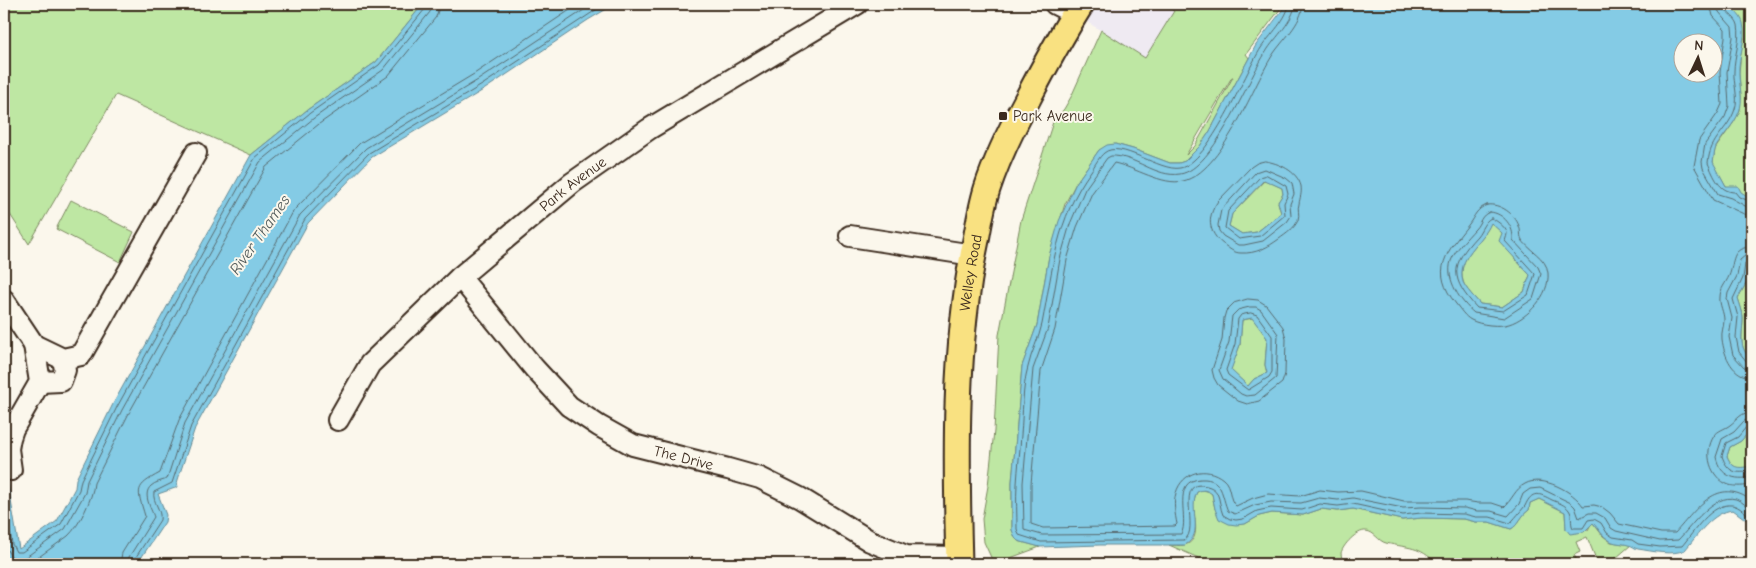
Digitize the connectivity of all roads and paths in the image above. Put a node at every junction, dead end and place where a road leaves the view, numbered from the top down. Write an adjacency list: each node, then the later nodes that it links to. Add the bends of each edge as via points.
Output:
1 (857, 4): 6 (street, Park Avenue, via 649,130 572,183)
2 (1071, 7): 5 (main road, Welley Road, via 1049,58 1004,144 987,190)
3 (196, 153): 9 (street, via 81,354)
4 (850, 236): 5 (street)
5 (973, 255): 13 (main road, Welley Road, via 960,363)
6 (460, 277): 11 (street, Park Avenue, via 370,364); 13 (street, The Drive, via 569,406 633,445 760,478 800,498 870,541 906,556)
7 (4, 300): 8 (street)
8 (34, 345): 9 (street); 10 (street)
9 (63, 359): 10 (street, via 66,370 62,381)
10 (40, 382): 12 (street, via 13,429 8,449)
11 (338, 420)
12 (11, 470)
13 (959, 561)

